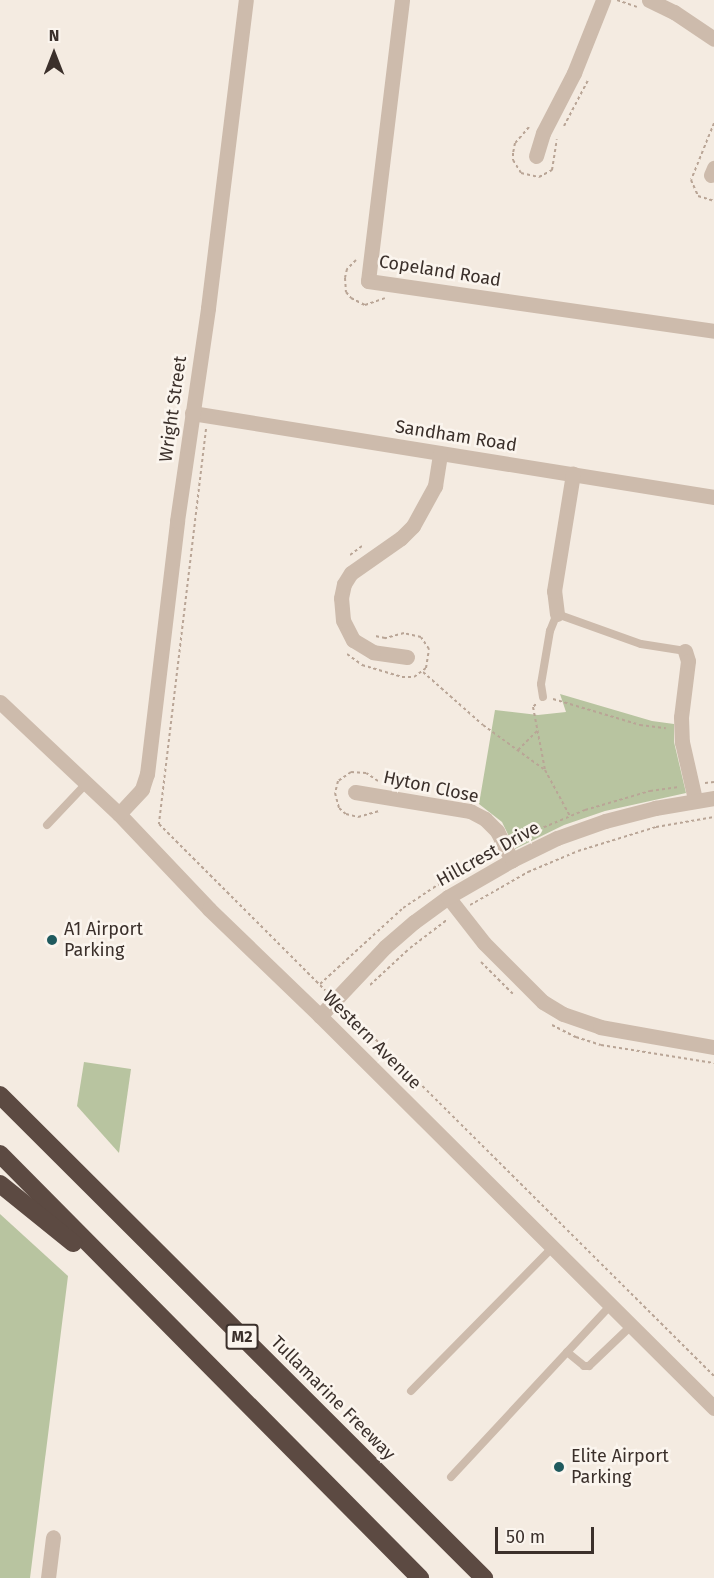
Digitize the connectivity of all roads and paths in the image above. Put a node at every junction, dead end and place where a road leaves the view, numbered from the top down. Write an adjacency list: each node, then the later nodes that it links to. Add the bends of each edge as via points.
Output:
1 (246, 0): 10 (street, Wright Street)
2 (402, 0): 9 (street, Copeland Road, via 368,281)
3 (603, 0): 6 (street)
4 (649, 0): 5 (street)
5 (714, 39)
6 (536, 156)
7 (358, 252): 8 (path, via 347,269 346,292 365,305)
8 (392, 298)
9 (714, 331)
10 (192, 413): 11 (street, Sandham Road); 34 (street, Wright Street, via 147,774 142,789)
11 (207, 416): 12 (street, Sandham Road); 43 (path, via 159,824)
12 (440, 453): 13 (street, Sandham Road); 21 (street, via 435,486 413,526 351,573 341,598 343,620 353,640 373,652)
13 (573, 474): 14 (street, Sandham Road); 17 (street, via 555,591)
14 (714, 496)
15 (368, 543): 16 (path)
16 (345, 560)
17 (557, 614): 20 (lane, via 641,644); 23 (lane, via 550,631 541,684)
18 (367, 632): 22 (path, via 385,638 404,633 421,637 429,649)
19 (344, 650): 22 (path, via 362,665 382,672 402,677)
20 (686, 651): 25 (street)
21 (407, 657)
22 (422, 672): 27 (path)
23 (543, 697): 25 (path, via 640,725); 26 (path, via 533,706)
24 (0, 702): 30 (street, Western Avenue)
25 (681, 730): 32 (street)
26 (538, 731): 27 (path); 28 (path)
27 (518, 750): 28 (path)
28 (544, 770): 32 (path, via 570,816 622,798)
29 (714, 782): 32 (path)
30 (85, 785): 34 (street, Western Avenue); 36 (lane)
31 (355, 792): 37 (street, Hyton Close, via 470,811 497,831)
32 (693, 792): 33 (street, Hillcrest Drive); 37 (street, Hillcrest Drive, via 557,838)
33 (714, 798)
34 (119, 814): 44 (street, Western Avenue, via 209,909)
35 (714, 817): 39 (path, via 656,827 578,851 528,872)
36 (47, 825)
37 (512, 860): 38 (street, Hillcrest Drive)
38 (448, 897): 39 (street); 43 (street, Hillcrest Drive, via 385,947)
39 (465, 908): 40 (path); 41 (path, via 410,948); 45 (street, via 484,943 543,1002 563,1014 600,1027)
40 (475, 910)
41 (366, 989)
42 (352, 1003): 43 (path)
43 (340, 1005): 44 (street, Hillcrest Drive); 54 (path)
44 (320, 1016): 49 (street, Western Avenue)
45 (714, 1047)
46 (0, 1095): 61 (highway, Tullamarine Freeway / M2)
47 (0, 1154): 50 (highway, M2)
48 (0, 1184): 50 (highway)
49 (553, 1247): 51 (street, Western Avenue); 55 (lane)
50 (145, 1301): 60 (highway, M2)
51 (611, 1305): 52 (street, Western Avenue); 53 (lane)
52 (631, 1326): 53 (lane, via 589,1366); 56 (street, Western Avenue)
53 (567, 1352): 57 (lane)
54 (714, 1376)
55 (411, 1391)
56 (714, 1408)
57 (451, 1477)
58 (53, 1537): 59 (street)
59 (48, 1578)
60 (420, 1578)
61 (484, 1578)

